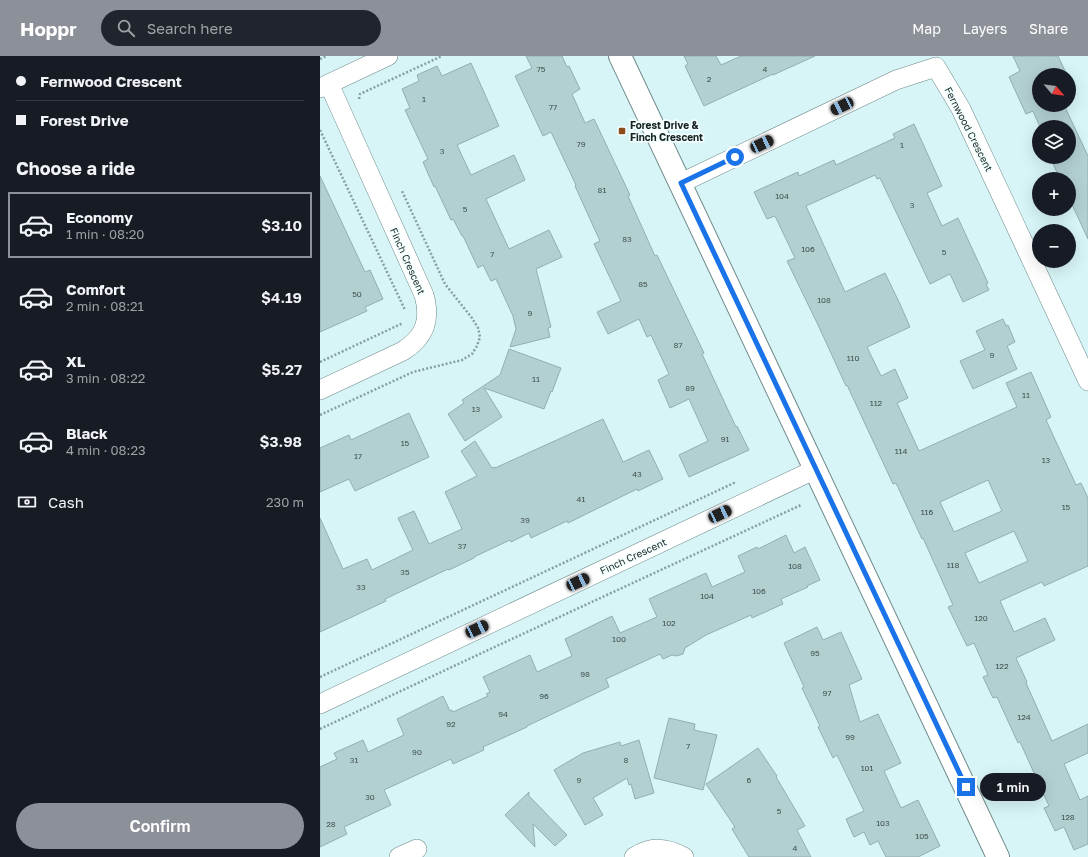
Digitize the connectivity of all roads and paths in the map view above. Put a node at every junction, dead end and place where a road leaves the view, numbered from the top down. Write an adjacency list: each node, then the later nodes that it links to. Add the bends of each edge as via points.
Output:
1 (327, 56): 4 (path)
2 (388, 56): 5 (street, Finch Crescent)
3 (620, 56): 7 (street)
4 (320, 59)
5 (325, 86): 12 (street, Finch Crescent, via 424,295 427,317 424,328 412,345)
6 (320, 130): 8 (path)
7 (681, 183): 11 (street, Fernwood Crescent, via 896,80 936,67 961,109); 13 (street)
8 (405, 311)
9 (404, 322): 10 (path)
10 (320, 362)
11 (1088, 381)
12 (320, 390)
13 (816, 469): 17 (street, Finch Crescent); 23 (street)
14 (739, 481): 16 (path)
15 (801, 505): 18 (path)
16 (320, 677)
17 (320, 704)
18 (320, 729)
19 (417, 849): 20 (street)
20 (399, 857)
21 (634, 857): 22 (street, via 652,850 664,849)
22 (684, 857)
23 (998, 857)

